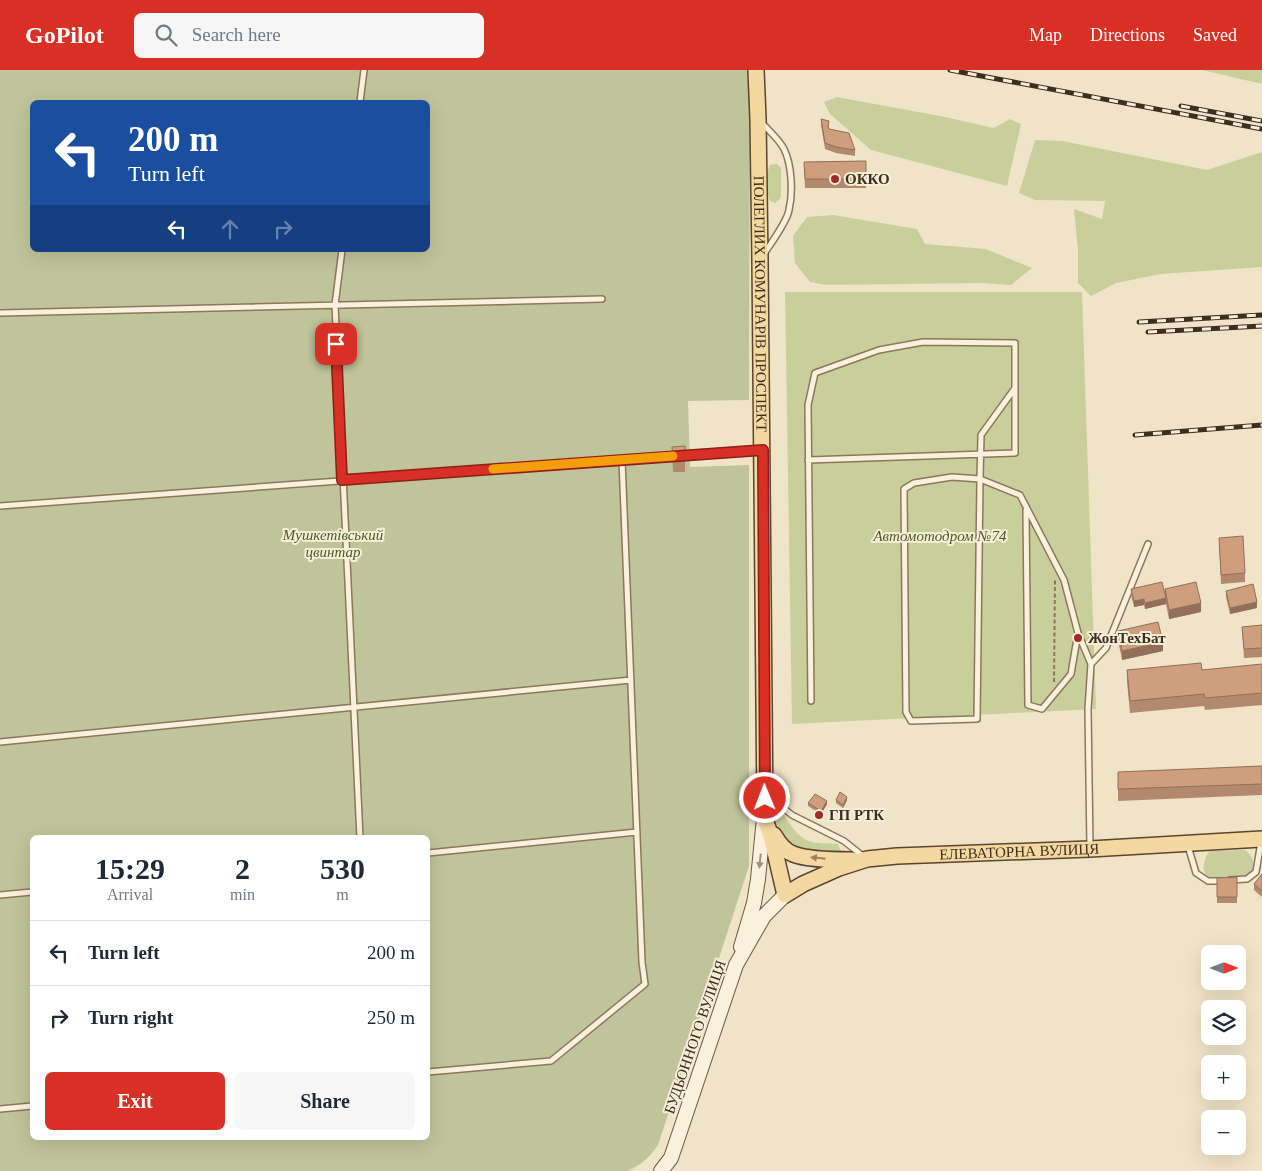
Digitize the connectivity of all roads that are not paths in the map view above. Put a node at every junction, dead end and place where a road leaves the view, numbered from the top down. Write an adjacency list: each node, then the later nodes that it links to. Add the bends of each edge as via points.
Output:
1 (364, 70): 3 (lane)
2 (756, 70): 4 (main road, ПОЛЕГЛИХ КОМУНАРІВ ПРОСПЕКТ)
3 (360, 100)
4 (758, 119): 6 (main road, ПОЛЕГЛИХ КОМУНАРІВ ПРОСПЕКТ); 6 (lane, via 783,148 790,166 791,192 789,212)
5 (342, 252): 8 (lane)
6 (760, 259): 11 (main road, ПОЛЕГЛИХ КОМУНАРІВ ПРОСПЕКТ)
7 (602, 299): 8 (lane)
8 (335, 305): 9 (lane); 16 (lane)
9 (0, 313)
10 (1016, 388): 12 (lane, via 981,434); 12 (lane, via 1015,452); 14 (lane, via 1016,343 923,342 879,350 815,373 808,405)
11 (763, 450): 13 (lane); 26 (main road, ПОЛЕГЛИХ КОМУНАРІВ ПРОСПЕКТ)
12 (981, 454): 14 (lane); 15 (lane)
13 (622, 460): 16 (lane); 22 (lane)
14 (808, 460): 23 (lane)
15 (980, 479): 15 (lane, via 952,477 914,483 904,489 906,712 911,721 977,719); 18 (lane, via 1020,495)
16 (342, 480): 17 (lane); 24 (lane)
17 (0, 506)
18 (1026, 507): 20 (lane, via 1064,580); 20 (lane, via 1028,705 1042,709 1071,674)
19 (1148, 544): 21 (lane, via 1106,648)
20 (1078, 633): 21 (lane)
21 (1091, 664): 32 (lane, via 1088,709)
22 (631, 680): 24 (lane); 28 (lane)
23 (811, 701)
24 (354, 708): 25 (lane); 29 (lane)
25 (0, 742)
26 (764, 783): 27 (main road, ПОЛЕГЛИХ КОМУНАРІВ ПРОСПЕКТ); 34 (lane, via 782,808 844,841)
27 (765, 813): 34 (main road, one-way to 27, via 837,860 793,854 776,838); 37 (main road, ПОЛЕГЛИХ КОМУНАРІВ ПРОСПЕКТ); 38 (main road, one-way to 38, via 754,902)
28 (637, 832): 33 (lane); 39 (lane, via 645,984 552,1061)
29 (360, 835)
30 (1261, 839): 31 (main road, ЕЛЕВАТОРНА ВУЛИЦЯ); 31 (lane, via 1256,872 1246,879 1208,882 1196,873)
31 (1188, 843): 32 (main road, ЕЛЕВАТОРНА ВУЛИЦЯ)
32 (1090, 849): 34 (main road, ЕЛЕВАТОРНА ВУЛИЦЯ)
33 (430, 853)
34 (867, 859): 37 (main road, ЕЛЕВАТОРНА ВУЛИЦЯ, via 818,876)
35 (30, 892): 36 (lane)
36 (0, 895)
37 (785, 895): 38 (main road, БУДЬОННОГО ВУЛИЦЯ, via 764,916)
38 (736, 964): 42 (main road, БУДЬОННОГО ВУЛИЦЯ, via 671,1158)
39 (430, 1072)
40 (30, 1106): 41 (lane)
41 (0, 1109)
42 (661, 1171)

